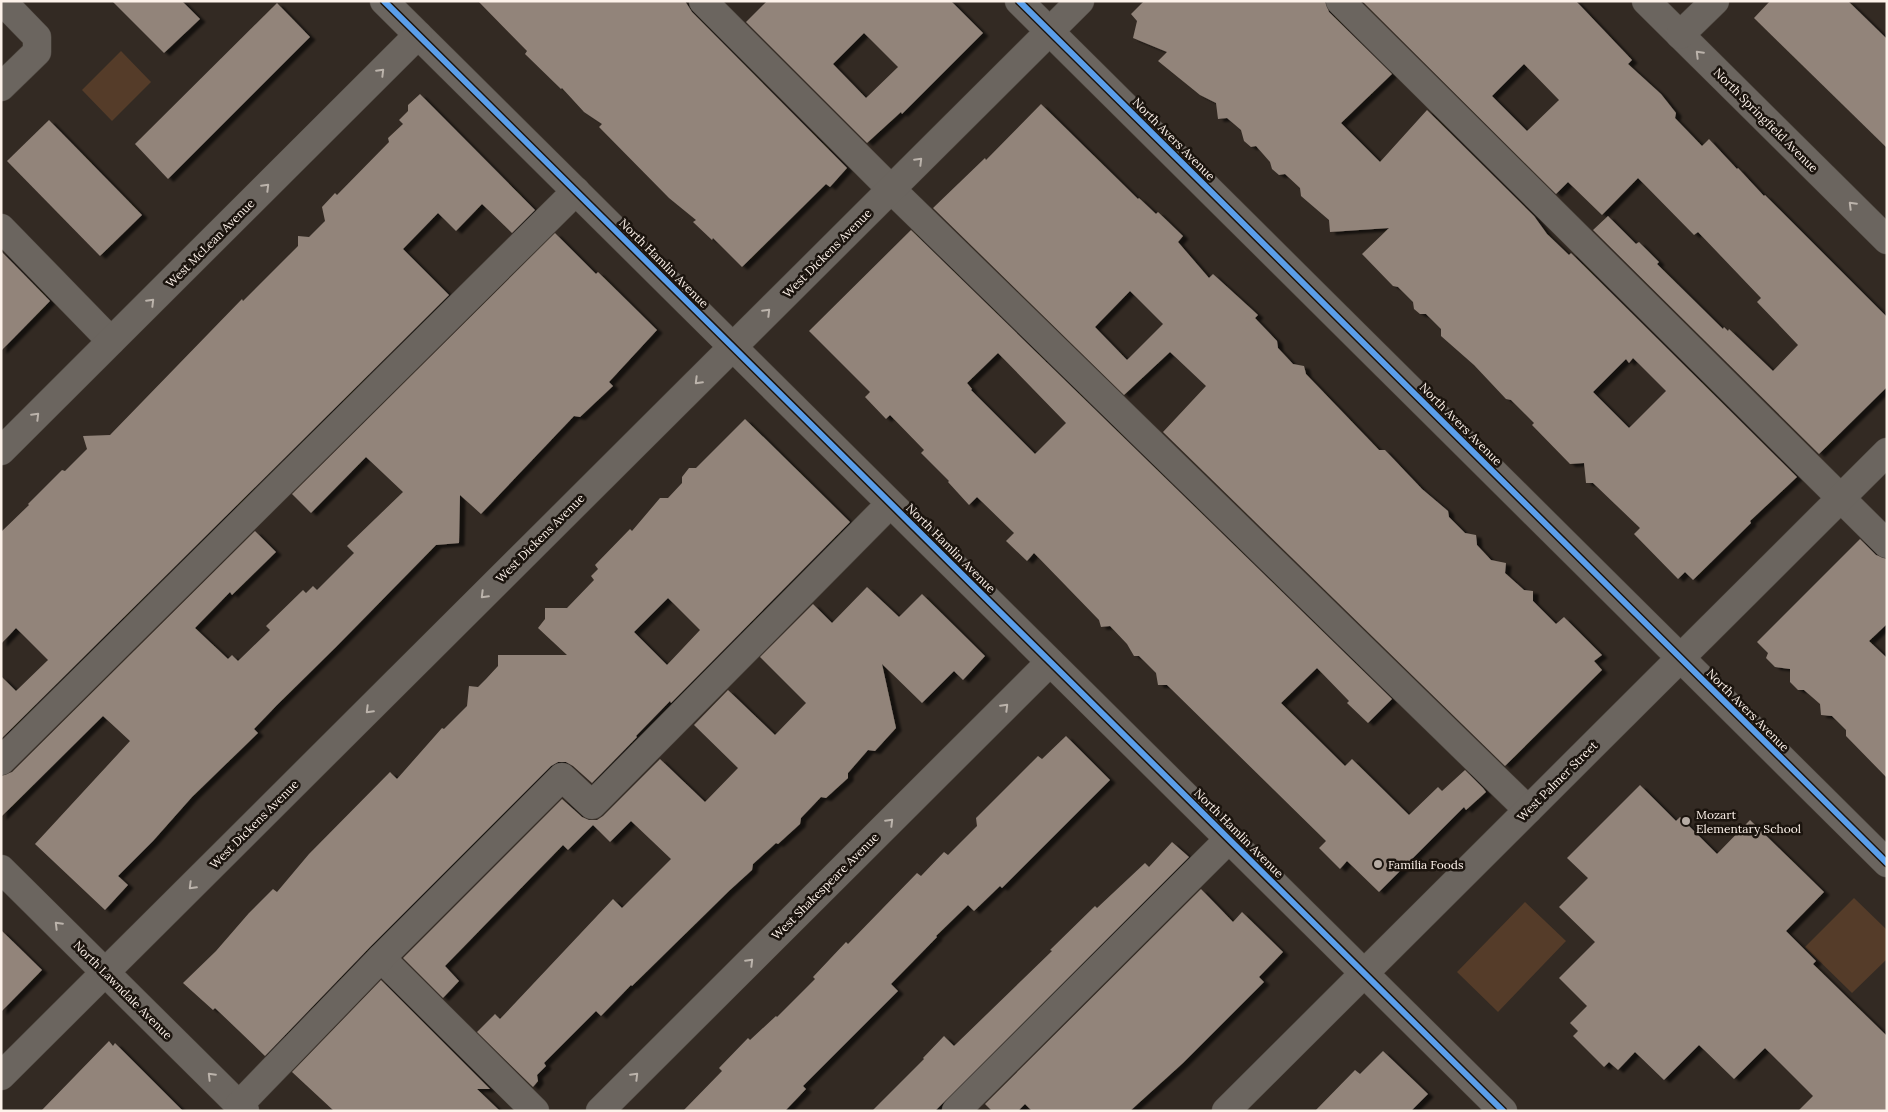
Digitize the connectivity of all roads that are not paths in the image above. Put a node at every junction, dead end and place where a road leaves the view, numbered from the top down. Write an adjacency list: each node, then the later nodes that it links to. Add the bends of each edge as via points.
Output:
1 (2, 1): 12 (street, via 37,37 37,52)
2 (384, 1): 10 (street, North Hamlin Avenue)
3 (703, 1): 13 (street)
4 (1019, 1): 9 (street, North Avers Avenue)
5 (1080, 1): 9 (street, West Dickens Avenue)
6 (1340, 1): 21 (street)
7 (1646, 1): 11 (street, North Springfield Avenue)
8 (1715, 1): 11 (street)
9 (1050, 31): 13 (street, West Dickens Avenue, one-way to 9); 24 (street, North Avers Avenue)
10 (418, 35): 14 (street, North Hamlin Avenue); 17 (street, West McLean Avenue, one-way to 10)
11 (1680, 35): 16 (street, North Springfield Avenue, one-way to 11)
12 (1, 87)
13 (891, 189): 18 (street, West Dickens Avenue, one-way to 13); 27 (street)
14 (576, 191): 18 (street, North Hamlin Avenue); 26 (street)
15 (1, 228): 17 (street)
16 (1887, 240)
17 (111, 341): 19 (street, West McLean Avenue, one-way to 17)
18 (732, 347): 22 (street, North Hamlin Avenue); 32 (street, West Dickens Avenue, one-way to 32)
19 (1, 451)
20 (1887, 452): 21 (street, West Palmer Street)
21 (1840, 498): 23 (street); 24 (street, West Palmer Street)
22 (890, 504): 25 (street, North Hamlin Avenue); 31 (street, via 592,805 562,777)
23 (1887, 544)
24 (1680, 658): 27 (street, West Palmer Street); 29 (street, North Avers Avenue)
25 (1050, 662): 28 (street, North Hamlin Avenue); 37 (street, West Shakespeare Avenue, one-way to 25)
26 (1, 761)
27 (1528, 810): 33 (street, West Palmer Street)
28 (1229, 839): 33 (street, North Hamlin Avenue); 38 (street)
29 (1887, 864)
30 (1, 869): 32 (street, North Lawndale Avenue, one-way to 30)
31 (381, 958): 35 (street); 36 (street)
32 (106, 972): 34 (street, West Dickens Avenue); 35 (street, North Lawndale Avenue, one-way to 32)
33 (1364, 973): 39 (street, West Palmer Street); 40 (street, North Hamlin Avenue)
34 (1, 1076)
35 (242, 1108)
36 (534, 1111)
37 (600, 1111)
38 (956, 1111)
39 (1226, 1111)
40 (1503, 1111)

